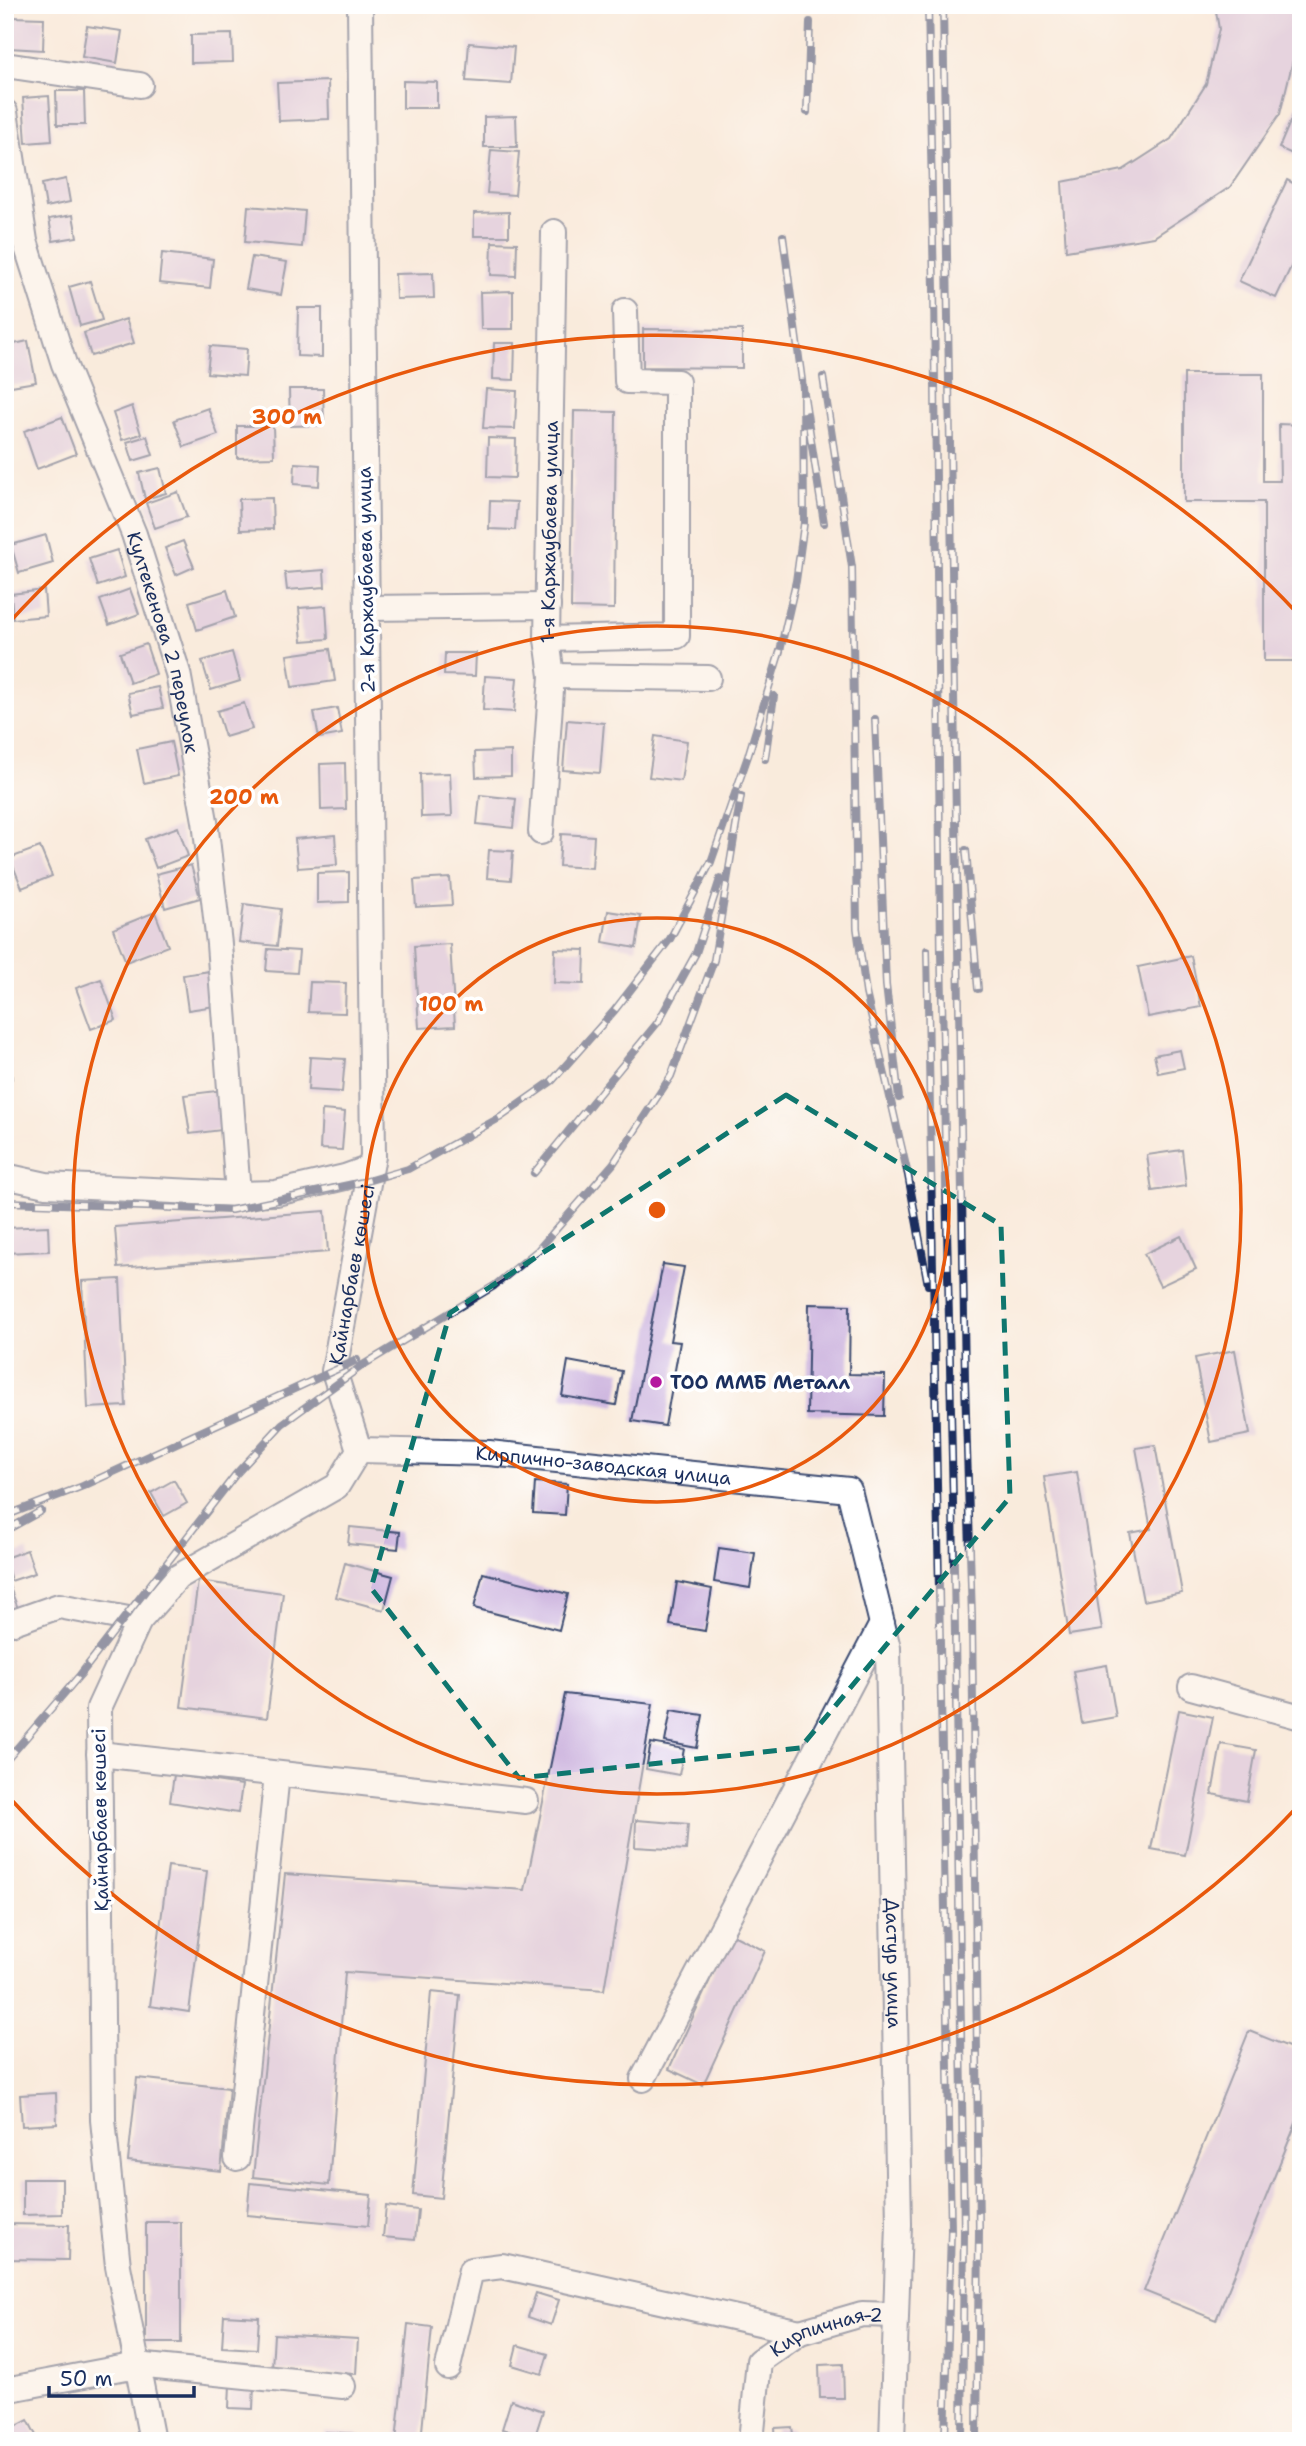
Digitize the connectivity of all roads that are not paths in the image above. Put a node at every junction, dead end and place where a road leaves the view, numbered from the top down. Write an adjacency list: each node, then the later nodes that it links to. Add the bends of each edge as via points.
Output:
1 (360, 5): 8 (street, 2-я Каржаубаева улица)
2 (5, 65): 3 (street)
3 (140, 85)
4 (5, 112): 15 (street, Култекенова 2 переулок, via 29,254 64,364 134,534 178,673 219,944)
5 (554, 232): 7 (street, 1-я Каржаубаева улица)
6 (625, 311): 9 (street, via 626,381 677,382 677,636)
7 (548, 606): 8 (street); 9 (street, 1-я Каржаубаева улица)
8 (367, 608): 13 (street, 2-я Каржаубаева улица)
9 (547, 639): 10 (street, 1-я Каржаубаева улица)
10 (552, 676): 11 (street); 12 (street, 1-я Каржаубаева улица)
11 (708, 678)
12 (541, 832)
13 (371, 1162): 15 (street, via 345,1177 276,1193); 16 (street, Қайнарбаев көшесі, via 334,1371)
14 (5, 1176): 15 (street, via 46,1185)
15 (238, 1194)
16 (359, 1450): 17 (street, Кирпично-заводская улица, via 489,1453); 18 (street, Қайнарбаев көшесі, via 337,1486 178,1577)
17 (849, 1490): 19 (street, Дастур улица)
18 (139, 1621): 20 (street, via 59,1606); 23 (street, Қайнарбаев көшесі, via 99,1708)
19 (882, 1623): 26 (street); 28 (street, Дастур улица, via 888,1648 899,2224)
20 (5, 1625)
21 (1191, 1687): 22 (street)
22 (1301, 1717)
23 (99, 1754): 24 (street); 30 (street, Қайнарбаев көшесі, via 103,2120 118,2266)
24 (277, 1774): 25 (street); 27 (street)
25 (526, 1801)
26 (643, 2079)
27 (237, 2158)
28 (896, 2315): 29 (street, Кирпичная-2, via 862,2314); 36 (street, Дастур улица)
29 (800, 2332): 31 (street, via 502,2266 471,2270); 35 (street, Кирпичная-2, via 759,2361)
30 (137, 2365): 32 (street); 33 (street); 34 (street, Қайнарбаев көшесі)
31 (448, 2367)
32 (344, 2386)
33 (5, 2390)
34 (152, 2441)
35 (751, 2441)
36 (892, 2441)

